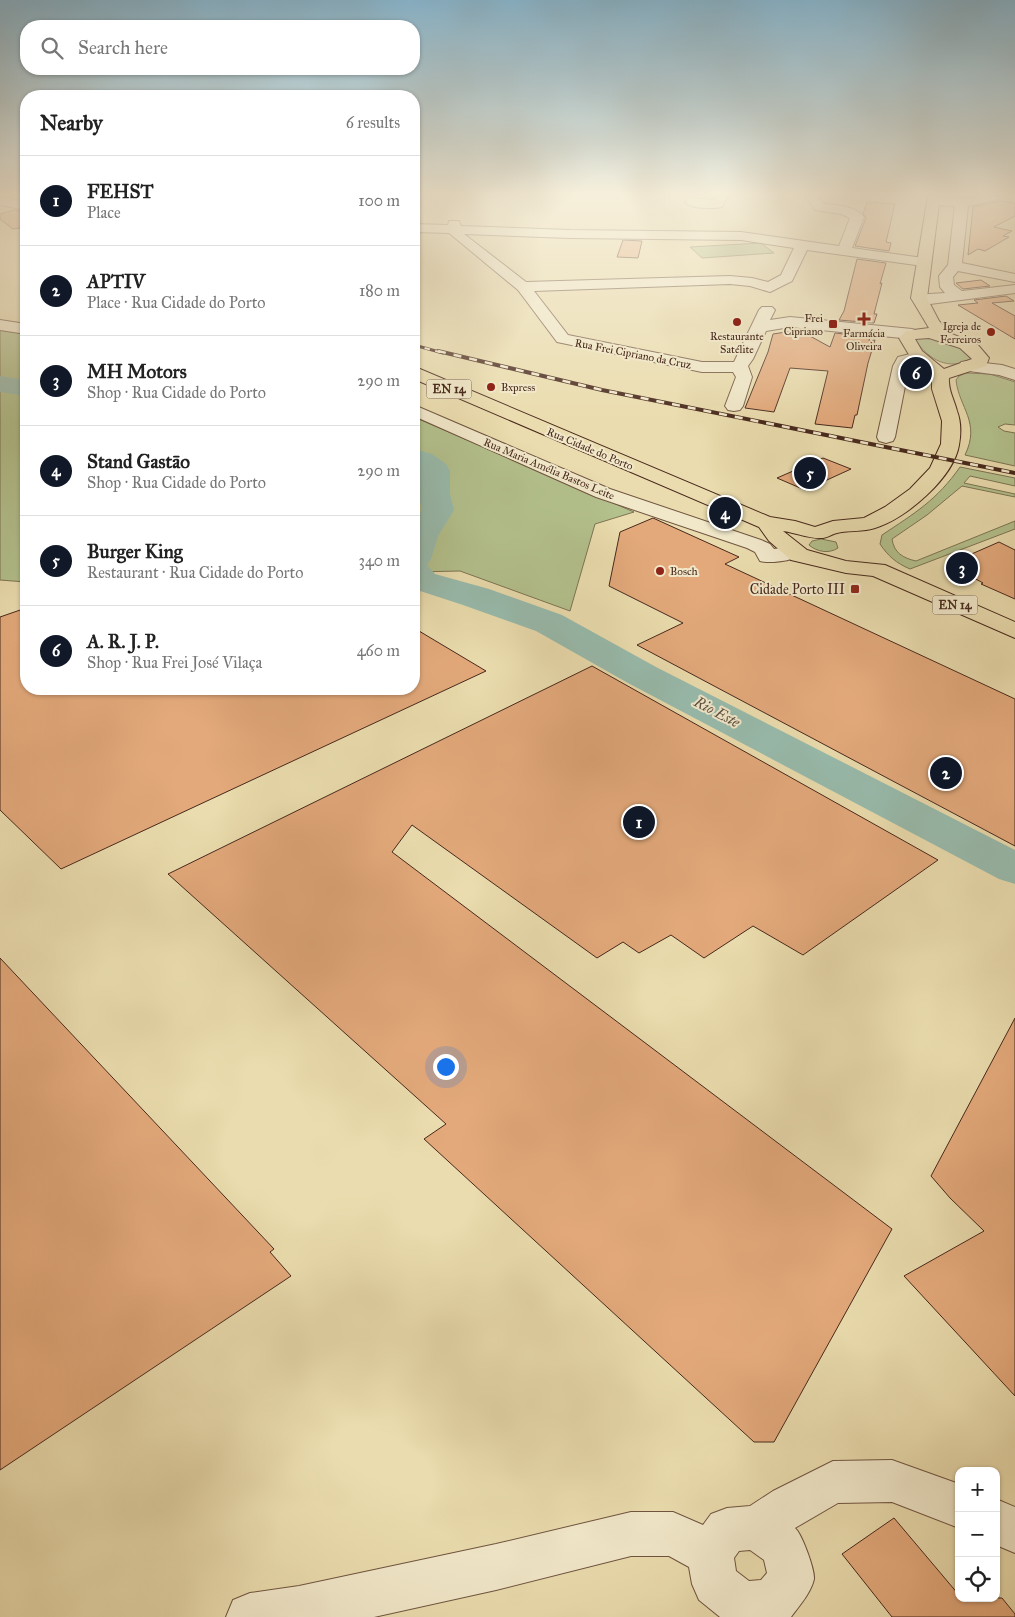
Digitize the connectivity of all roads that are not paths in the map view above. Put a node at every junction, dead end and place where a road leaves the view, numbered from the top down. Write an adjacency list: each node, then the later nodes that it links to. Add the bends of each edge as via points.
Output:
1 (503, 271): 7 (street, Rua Frei Cipriano da Cruz)
2 (790, 271): 8 (street, via 787,278 778,280)
3 (921, 271): 11 (main road)
4 (950, 271): 10 (street, via 946,283 949,290)
5 (982, 271): 6 (street)
6 (1015, 278)
7 (523, 287): 8 (street, via 730,280); 20 (street, Rua Frei Cipriano da Cruz, via 557,334 567,341 702,367)
8 (770, 288): 12 (street, via 773,293)
9 (1015, 289): 10 (street)
10 (958, 295): 11 (street)
11 (916, 305): 15 (street, via 905,325); 16 (main road, via 920,323); 17 (main road)
12 (762, 320): 15 (street); 20 (street)
13 (0, 325): 14 (street)
14 (20, 328)
15 (886, 331): 16 (street, via 895,337)
16 (913, 336): 17 (main road); 19 (main road)
17 (946, 336): 18 (main road)
18 (982, 358): 21 (main road, via 980,362); 22 (street)
19 (923, 360): 21 (main road); 23 (main road); 27 (street, via 904,361 900,366)
20 (739, 366): 25 (street, via 744,377)
21 (964, 367): 22 (street); 23 (main road)
22 (1008, 373)
23 (941, 375): 28 (main road, via 940,388 952,433 943,462 920,490 900,506)
24 (420, 376): 29 (main road, Rua Cidade do Porto / EN 14)
25 (734, 406)
26 (420, 413): 32 (street, Rua Maria Amélia Bastos Leite, via 603,493 754,544 763,548 768,556)
27 (886, 437)
28 (868, 523): 30 (main road, via 834,526); 31 (main road, via 863,535)
29 (766, 524): 30 (main road, Rua Cidade do Porto / EN 14); 32 (main road, Rua Cidade do Porto / EN 14)
30 (815, 532): 31 (main road, Rua Cidade do Porto / EN 14, via 840,537); 32 (main road, via 794,536 788,543)
31 (849, 546): 33 (main road, Rua Cidade do Porto, via 847,554 840,558); 34 (main road, Rua Cidade do Porto, via 867,557)
32 (791, 550): 33 (main road, Rua Cidade do Porto / EN 14)
33 (817, 559): 34 (main road, Rua Cidade do Porto, via 846,567)
34 (876, 570): 35 (main road, Rua Cidade do Porto / EN 14)
35 (1015, 631)
36 (955, 1505): 38 (street, via 892,1482 833,1482)
37 (1000, 1523): 39 (street)
38 (757, 1527): 40 (street, via 727,1530); 41 (street, via 783,1547 790,1578 773,1603)
39 (1015, 1531)
40 (710, 1553): 41 (street, via 715,1584); 42 (street, via 673,1534 631,1534 308,1608)
41 (742, 1611)
42 (250, 1617)

